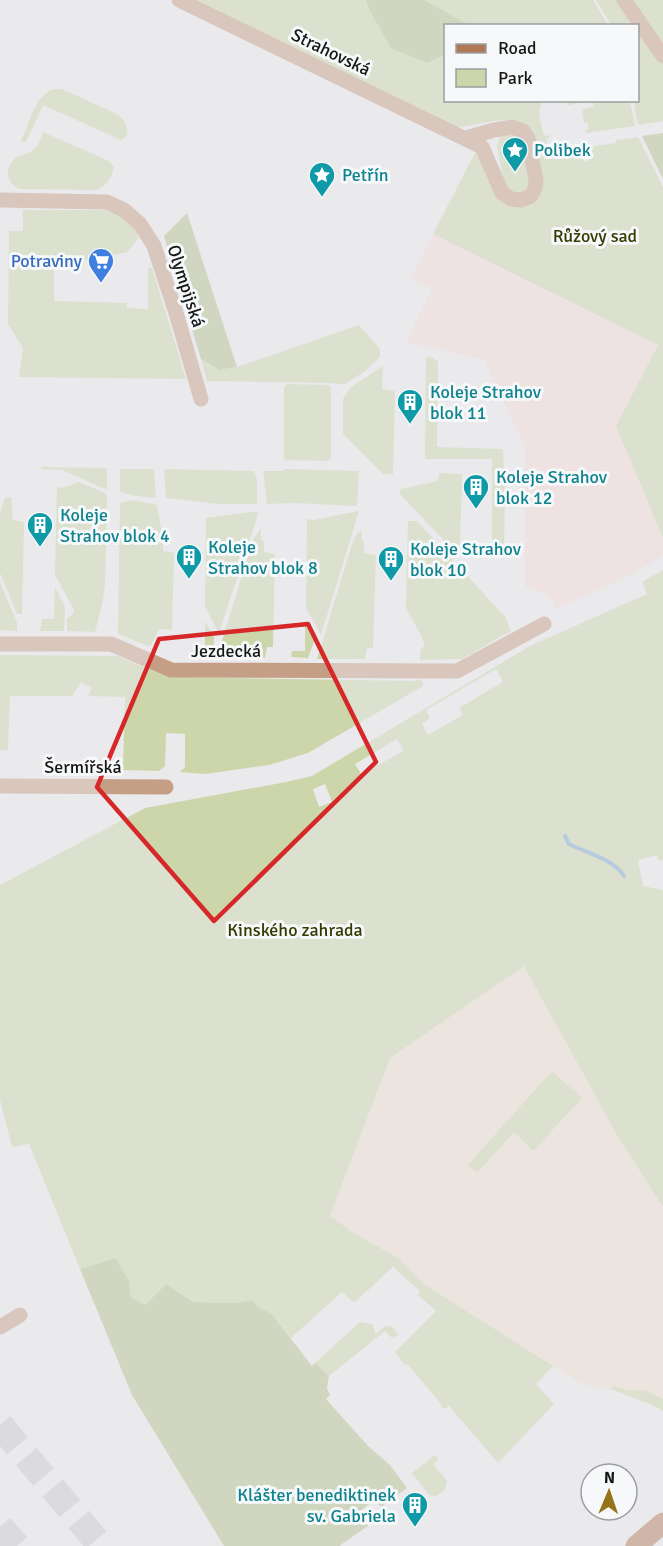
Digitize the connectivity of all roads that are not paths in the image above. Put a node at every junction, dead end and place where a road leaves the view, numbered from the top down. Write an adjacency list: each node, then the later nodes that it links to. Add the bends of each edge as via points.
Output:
1 (179, 0): 4 (street, Strahovská)
2 (624, 0): 3 (street)
3 (663, 56)
4 (466, 138): 4 (street, Strahovská, via 482,147 502,193 521,200 531,195 536,181 528,138 523,131 494,130)
5 (0, 200): 6 (street, Olympijská, via 107,202 140,224 154,246)
6 (201, 399)
7 (544, 624): 8 (street, Jezdecká, via 457,671 171,670 111,644)
8 (0, 644)
9 (0, 786): 10 (street, Šermířská)
10 (166, 787)
11 (20, 1315): 12 (street)
12 (0, 1327)
13 (663, 1523): 14 (street)
14 (636, 1546)

